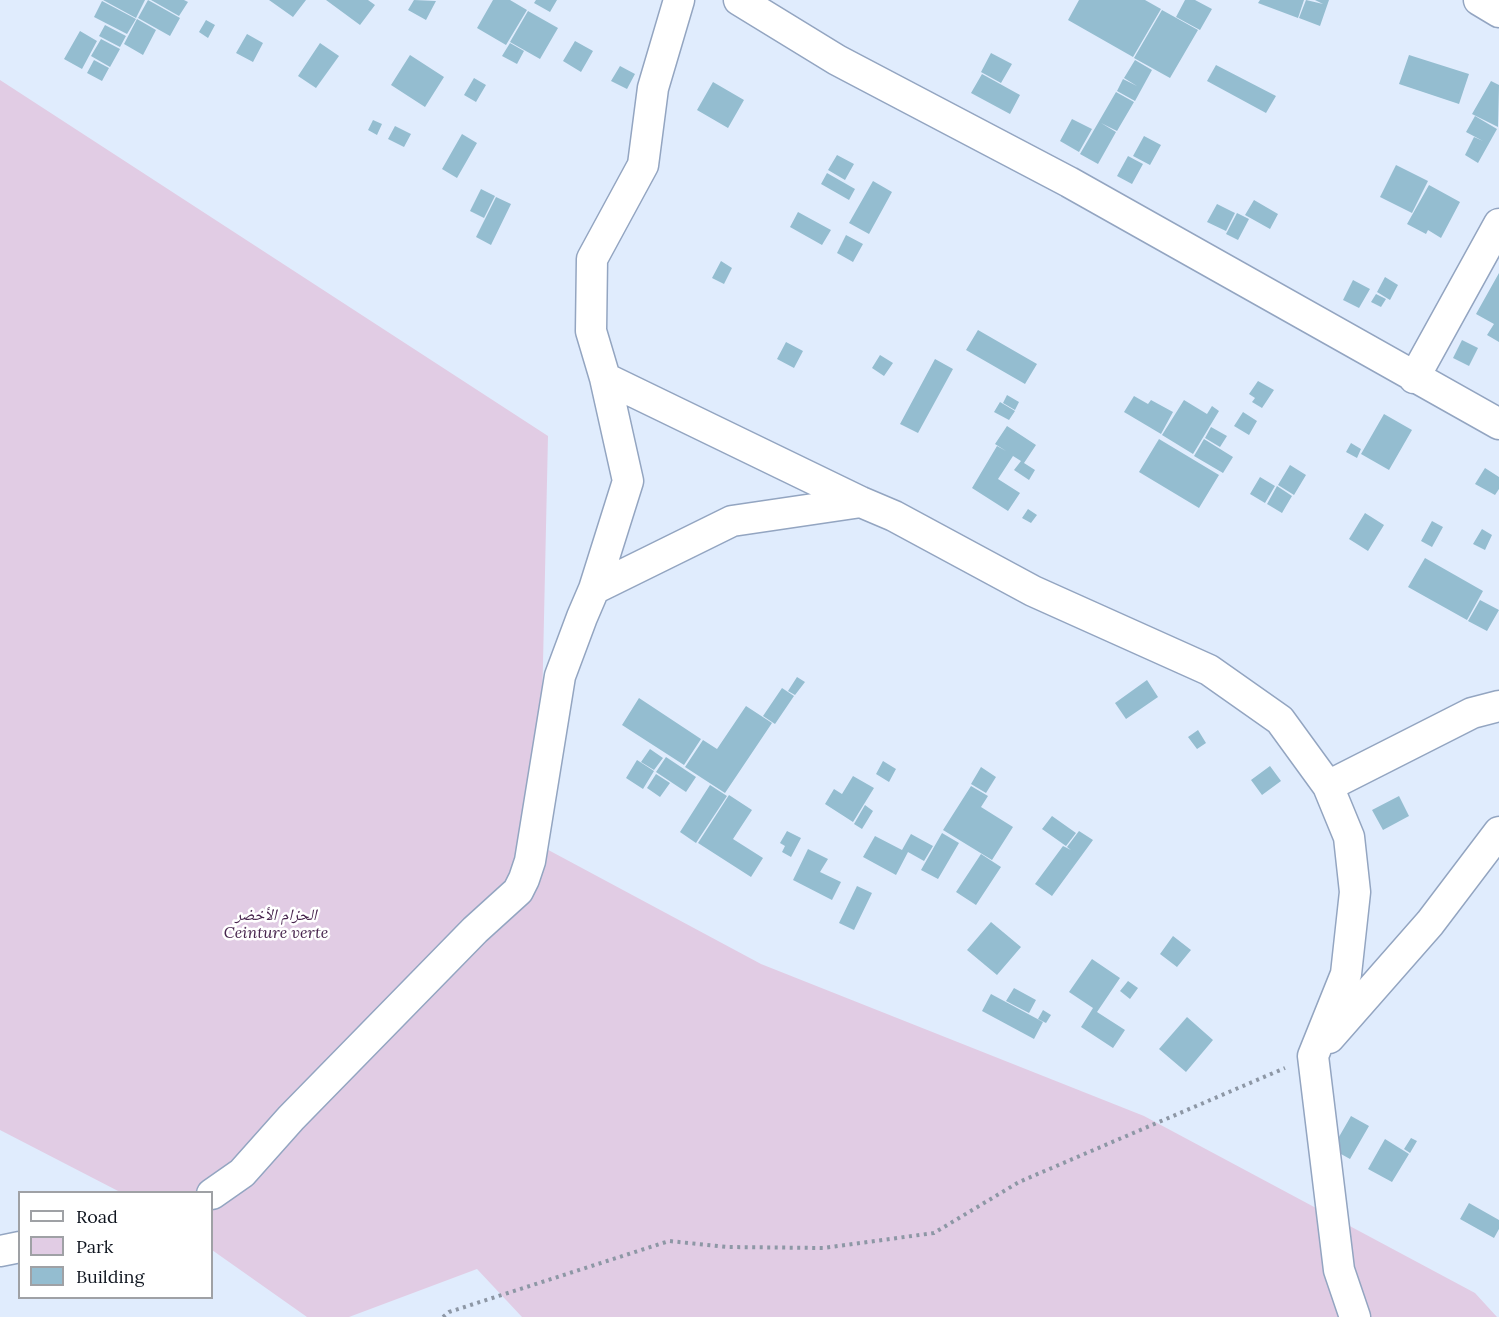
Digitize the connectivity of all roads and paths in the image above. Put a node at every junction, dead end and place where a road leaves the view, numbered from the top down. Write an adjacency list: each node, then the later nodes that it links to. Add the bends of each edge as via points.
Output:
1 (679, 0): 6 (street, via 653,88 642,165 592,258 591,331)
2 (739, 0): 7 (street, via 837,60 1069,182)
3 (1479, 0): 4 (street)
4 (1499, 12)
5 (1499, 224): 7 (street)
6 (605, 378): 9 (street); 10 (street, via 628,481)
7 (1414, 378): 8 (street)
8 (1499, 424)
9 (861, 502): 10 (street, via 732,521); 12 (street, via 1033,591 1209,670 1280,720)
10 (594, 589): 15 (street, via 560,676 530,861 518,891 291,1118 242,1173)
11 (1499, 706): 12 (street, via 1472,713)
12 (1328, 786): 14 (street, via 1349,837 1355,892 1346,974)
13 (1499, 832): 14 (street, via 1430,923)
14 (1313, 1056): 18 (path, via 1019,1182 934,1233 823,1248 728,1247 669,1241); 19 (street, via 1339,1270)
15 (213, 1193)
16 (18, 1247): 17 (street)
17 (0, 1251)
18 (443, 1317)
19 (1355, 1317)

